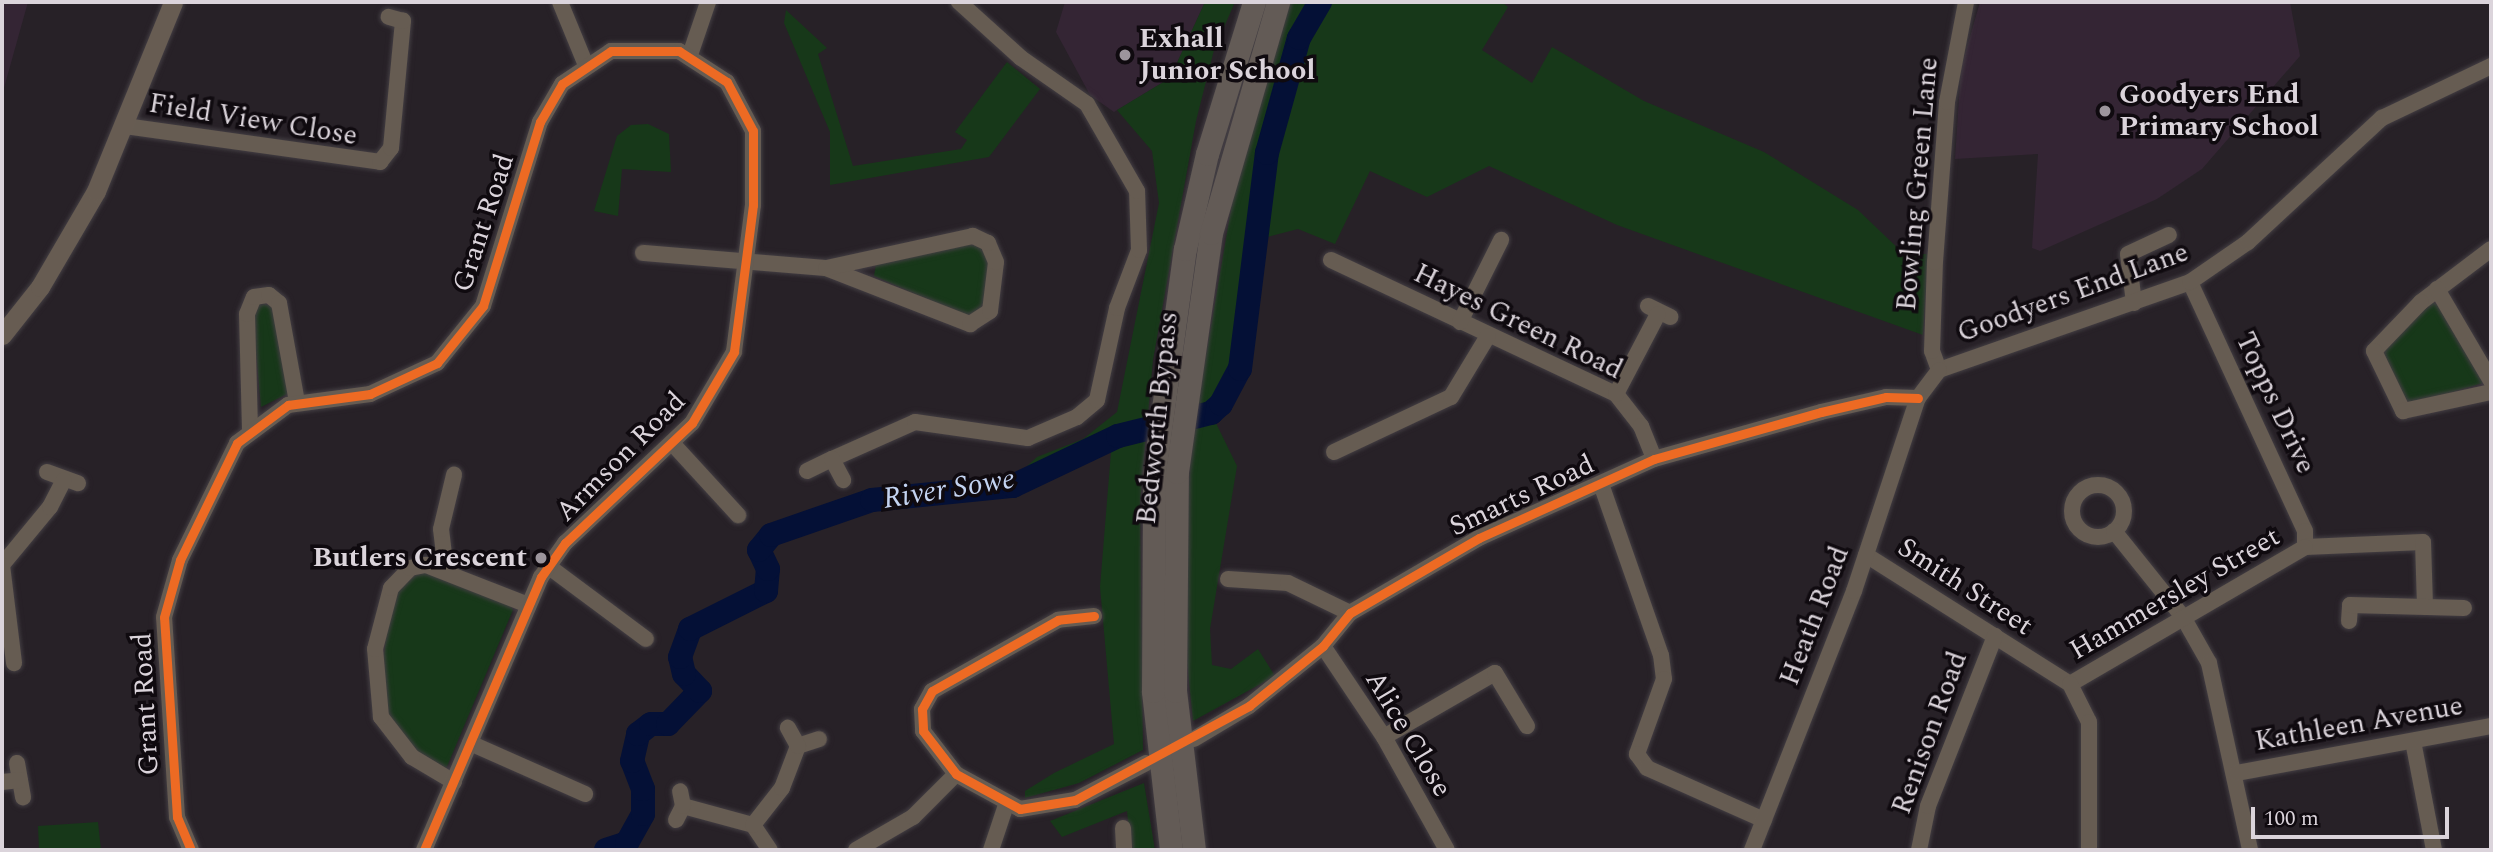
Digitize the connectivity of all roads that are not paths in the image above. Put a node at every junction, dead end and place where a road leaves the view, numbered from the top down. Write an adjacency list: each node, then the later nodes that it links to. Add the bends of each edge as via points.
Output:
1 (173, 2): 12 (main road)
2 (560, 2): 10 (street)
3 (708, 2): 9 (street)
4 (959, 2): 37 (street, via 1021,58 1087,104 1105,144 1137,191 1142,233 1114,320 1097,400 1077,418 1028,438 928,421 888,431)
5 (1254, 2): 27 (highway, Bedworth Bypass, via 1206,154)
6 (1278, 2): 27 (highway, Bedworth Bypass, via 1229,156)
7 (1966, 2): 28 (street, Bowling Green Lane, via 1942,169 1932,351)
8 (389, 18): 12 (street, Field View Close, via 403,20 391,148 380,162)
9 (690, 55): 10 (street, via 639,46); 18 (street, Armson Road, via 727,82 753,131)
10 (585, 63): 33 (street, Grant Road, via 544,111 490,291 464,335 437,363 393,387)
11 (2491, 66): 20 (street, Goodyers End Lane, via 2382,118 2248,242)
12 (125, 126): 25 (main road, via 59,258)
13 (2169, 235): 22 (street, via 2128,254)
14 (1502, 237): 24 (street)
15 (2491, 249): 21 (street)
16 (642, 253): 18 (street)
17 (1331, 260): 24 (street, Hayes Green Road)
18 (748, 261): 19 (street); 35 (street, Armson Road, via 727,368)
19 (827, 268): 19 (street, via 970,324 990,311 996,262 988,243 973,236)
20 (2190, 282): 22 (street, Goodyers End Lane); 47 (street, Topps Drive, via 2305,531)
21 (2437, 289): 29 (street); 30 (street, via 2374,351 2397,405 2411,412)
22 (2134, 303): 28 (street, Goodyers End Lane)
23 (1659, 313): 31 (street)
24 (1460, 322): 26 (street, Hayes Green Road)
25 (2, 335)
26 (1488, 336): 31 (street, Hayes Green Road); 36 (street, via 1459,392)
27 (1180, 351): 41 (highway, Bedworth Bypass)
28 (1938, 370): 32 (street)
29 (2491, 382)
30 (2491, 392)
31 (1616, 394): 38 (street, Hayes Green Road, via 1642,426)
32 (1918, 398): 38 (street, Smarts Road, via 1886,397 1821,412); 48 (street, Heath Road)
33 (298, 402): 34 (street, Grant Road); 34 (street, via 279,303 270,295 254,297 247,314)
34 (250, 429): 90 (street, Grant Road, via 237,443 180,560 164,617 177,817)
35 (672, 443): 45 (street); 50 (street, Armson Road)
36 (1334, 453)
37 (832, 458): 39 (street); 43 (street)
38 (1654, 459): 44 (street, Smarts Road)
39 (807, 471)
40 (47, 472): 49 (street, via 71,482)
41 (1166, 473): 96 (highway, Bedworth Bypass, via 1153,691); 97 (highway, Bedworth Bypass, via 1175,691)
42 (454, 475): 51 (street, via 441,528)
43 (843, 480)
44 (1601, 484): 58 (street, Smarts Road, via 1479,538); 87 (street, via 1661,655 1664,679 1639,741 1641,761)
45 (738, 515)
46 (2114, 531): 60 (street)
47 (2305, 547): 56 (street, via 2423,542); 60 (street, Hammersley Street)
48 (1867, 555): 62 (street, Smith Street); 87 (street, Heath Road)
49 (2, 565): 65 (street)
50 (548, 566): 55 (street, Armson Road); 63 (street)
51 (446, 571): 55 (street); 82 (street, via 418,565 397,578 380,619 374,666 389,734 424,767)
52 (1326, 577): 54 (street)
53 (1228, 579): 54 (street)
54 (1317, 592): 58 (street)
55 (528, 605): 74 (street, Armson Road)
56 (2425, 607): 57 (street); 61 (street, via 2350,605)
57 (2464, 608)
58 (1350, 612): 64 (street, Smarts Road)
59 (1094, 616): 79 (street, via 1058,621 932,691 922,709 923,732)
60 (2183, 617): 66 (street, Hammersley Street); 78 (street, via 2218,687)
61 (2349, 621)
62 (1995, 636): 66 (street, Smith Street); 100 (street, Renison Road, via 1928,806)
63 (646, 639)
64 (1323, 646): 70 (street, Alice Close); 72 (street, Smarts Road, via 1249,706)
65 (14, 663)
66 (2070, 684): 101 (street, via 2089,722)
67 (1527, 726): 70 (street, via 1495,673)
68 (2491, 726): 73 (street, Kathleen Avenue)
69 (788, 728): 75 (street)
70 (1384, 737): 98 (street, Alice Close)
71 (819, 738): 75 (street)
72 (1194, 739)
73 (2413, 741): 78 (street, Kathleen Avenue); 103 (street)
74 (470, 743): 82 (street, Armson Road); 83 (street)
75 (798, 746): 88 (street, via 782,788)
76 (17, 763): 80 (street)
77 (1146, 763): 85 (street, via 1075,800 1036,810)
78 (2237, 773): 102 (street)
79 (956, 774): 85 (street); 93 (street, via 913,817)
80 (20, 780): 81 (street); 84 (street)
81 (2, 782)
82 (454, 782): 91 (street, Armson Road)
83 (585, 794)
84 (23, 797)
85 (1006, 805): 94 (street)
86 (680, 806): 88 (street)
87 (1764, 820): 99 (street, Heath Road)
88 (752, 825): 92 (street)
89 (1123, 828): 95 (street)
90 (191, 850)
91 (424, 850)
92 (770, 850)
93 (856, 850)
94 (990, 850)
95 (1125, 850)
96 (1171, 850)
97 (1194, 850)
98 (1447, 850)
99 (1752, 850)
100 (1919, 850)
101 (2089, 850)
102 (2250, 850)
103 (2434, 850)

